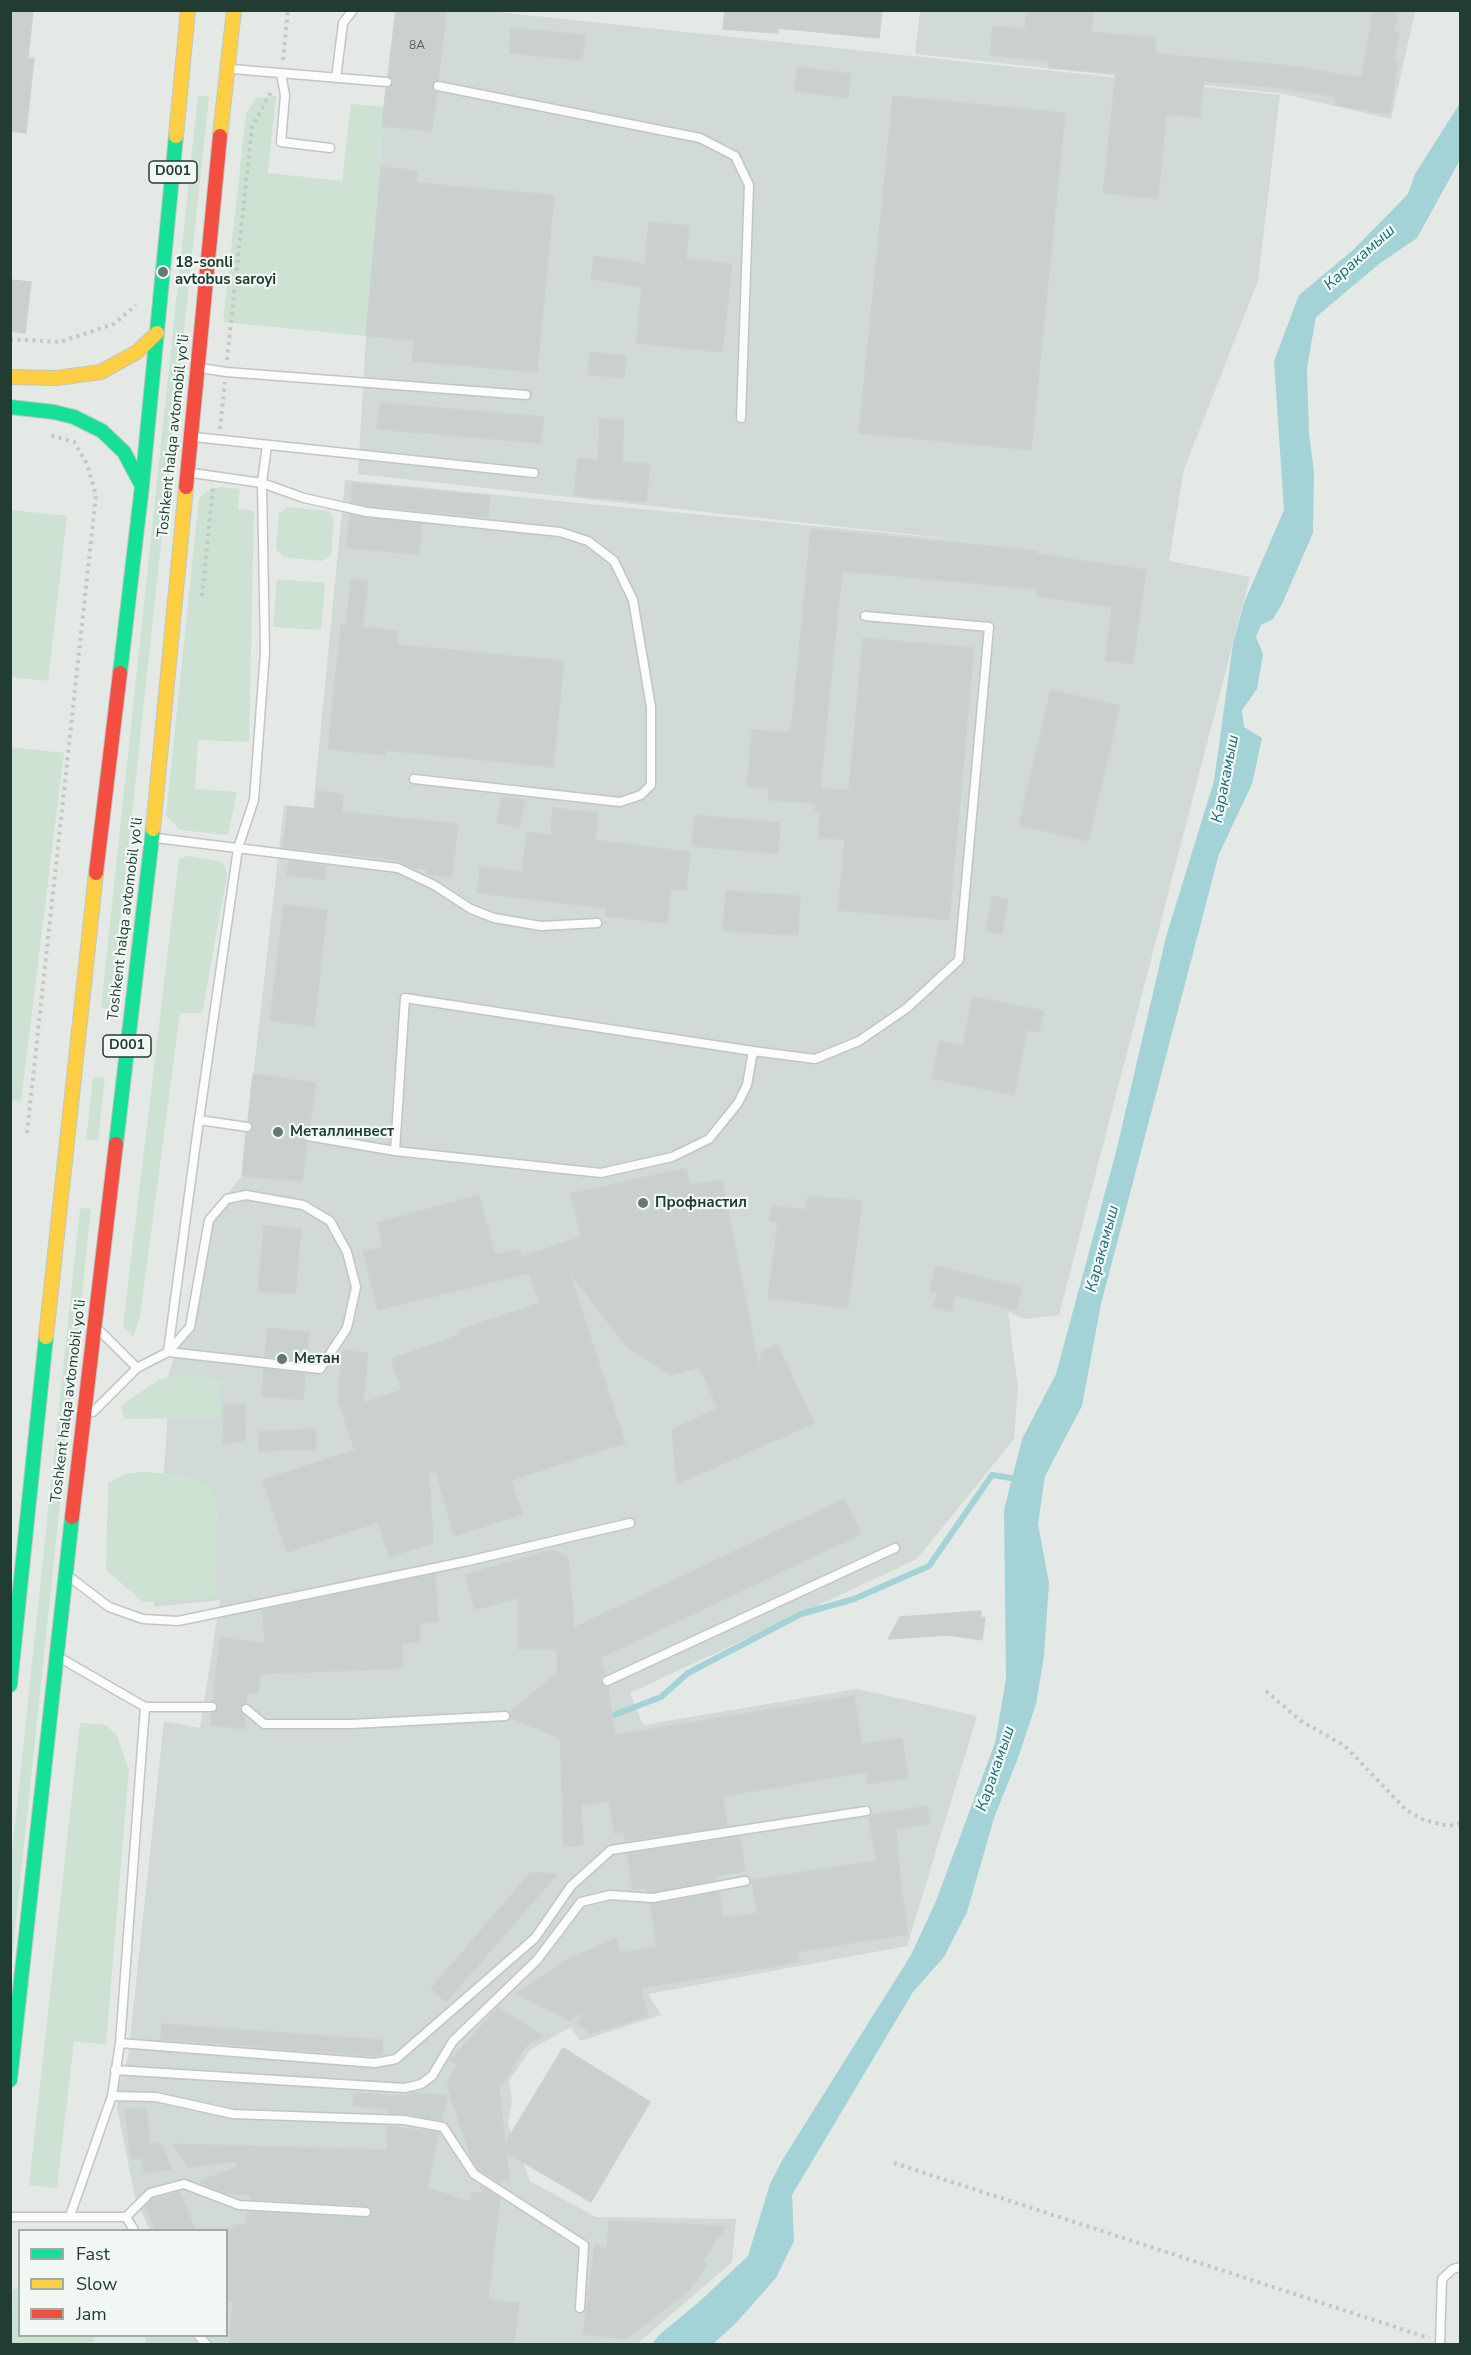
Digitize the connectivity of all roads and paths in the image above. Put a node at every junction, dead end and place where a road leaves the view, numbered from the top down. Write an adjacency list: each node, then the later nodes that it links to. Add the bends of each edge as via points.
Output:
1 (188, 10): 13 (main road, Toshkent halqa avtomobil yo'li / D001, via 189,64)
2 (234, 10): 5 (main road, Toshkent halqa avtomobil yo'li / D001)
3 (288, 10): 6 (path)
4 (352, 10): 7 (lane, via 342,23)
5 (223, 68): 6 (lane); 15 (main road, Toshkent halqa avtomobil yo'li / D001)
6 (281, 74): 7 (lane); 10 (lane, via 285,95 281,142); 11 (path, via 252,127)
7 (336, 78): 8 (lane)
8 (387, 82)
9 (438, 86): 20 (lane, via 700,138 735,156 749,185)
10 (330, 148)
11 (243, 207)
12 (140, 296): 14 (path, via 114,324 86,335 60,342)
13 (157, 333): 16 (main road, via 137,352 101,372 57,378); 27 (main road, Toshkent halqa avtomobil yo'li / D001)
14 (10, 339)
15 (198, 368): 18 (lane); 22 (main road, Toshkent halqa avtomobil yo'li / D001)
16 (11, 377): 17 (main road)
17 (10, 393)
18 (526, 395)
19 (10, 407): 27 (main road, via 74,417 102,431 124,452)
20 (741, 418)
21 (39, 433): 36 (path, via 74,442 87,464 96,495)
22 (191, 437): 23 (lane); 25 (main road, Toshkent halqa avtomobil yo'li / D001)
23 (267, 445): 24 (lane); 26 (lane)
24 (534, 472)
25 (187, 473): 26 (lane); 30 (main road, Toshkent halqa avtomobil yo'li / D001)
26 (262, 483): 29 (lane, via 304,498 367,512 560,532 588,541 614,561 633,600 651,707 651,784 641,795 620,802); 31 (lane, via 265,652 254,800)
27 (142, 486): 39 (main road, Toshkent halqa avtomobil yo'li / D001, via 81,1044)
28 (865, 616): 33 (lane, via 989,627 959,960 907,1008 859,1041 815,1059)
29 (414, 779)
30 (152, 838): 31 (lane); 41 (main road, Toshkent halqa avtomobil yo'li / D001, via 122,1049)
31 (238, 848): 32 (lane, via 398,868 471,909 518,922 541,926); 34 (lane)
32 (597, 923)
33 (753, 1051): 38 (lane, via 747,1084 738,1104 709,1138 672,1157 601,1173); 38 (lane, via 405,998)
34 (199, 1120): 35 (lane); 42 (lane)
35 (247, 1127)
36 (27, 1133)
37 (308, 1136): 38 (lane)
38 (395, 1151)
39 (62, 1179): 40 (main road); 50 (main road, Toshkent halqa avtomobil yo'li / D001)
40 (82, 1182)
41 (94, 1324): 43 (lane); 44 (main road, Toshkent halqa avtomobil yo'li / D001)
42 (168, 1352): 42 (lane, via 190,1327 209,1220 226,1199 246,1195 303,1205 330,1221 347,1252 356,1287 347,1328 320,1369); 43 (lane)
43 (137, 1368): 44 (lane)
44 (83, 1423): 47 (main road, Toshkent halqa avtomobil yo'li / D001)
45 (630, 1523): 47 (lane, via 178,1621 143,1618 109,1607)
46 (895, 1548): 49 (lane)
47 (65, 1573): 48 (main road, Toshkent halqa avtomobil yo'li / D001)
48 (56, 1656): 52 (lane); 60 (main road, Toshkent halqa avtomobil yo'li / D001)
49 (607, 1681)
50 (10, 1685)
51 (1266, 1691): 57 (path, via 1301,1721 1345,1746 1405,1809 1424,1820 1449,1826)
52 (145, 1707): 53 (lane); 59 (lane)
53 (212, 1707)
54 (246, 1709): 55 (lane, via 264,1724)
55 (505, 1716)
56 (866, 1811): 59 (lane, via 611,1850 572,1886 535,1938 396,2059 375,2063)
57 (1461, 1823)
58 (745, 1881): 61 (lane, via 653,1898 610,1895 581,1902 537,1960 453,2041 432,2076 421,2084 405,2088)
59 (120, 2043): 61 (lane)
60 (11, 2064): 62 (main road, Toshkent halqa avtomobil yo'li / D001)
61 (115, 2070): 63 (lane)
62 (10, 2080)
63 (112, 2097): 66 (lane); 71 (lane, via 156,2097 233,2114 404,2120 443,2127 474,2174 584,2245)
64 (894, 2163): 72 (path)
65 (366, 2212): 68 (lane, via 239,2205 184,2184 150,2193)
66 (70, 2216): 67 (lane); 68 (lane)
67 (10, 2217)
68 (126, 2217): 69 (lane)
69 (133, 2229)
70 (1461, 2267): 72 (lane, via 1442,2279)
71 (580, 2308)
72 (1440, 2343)

